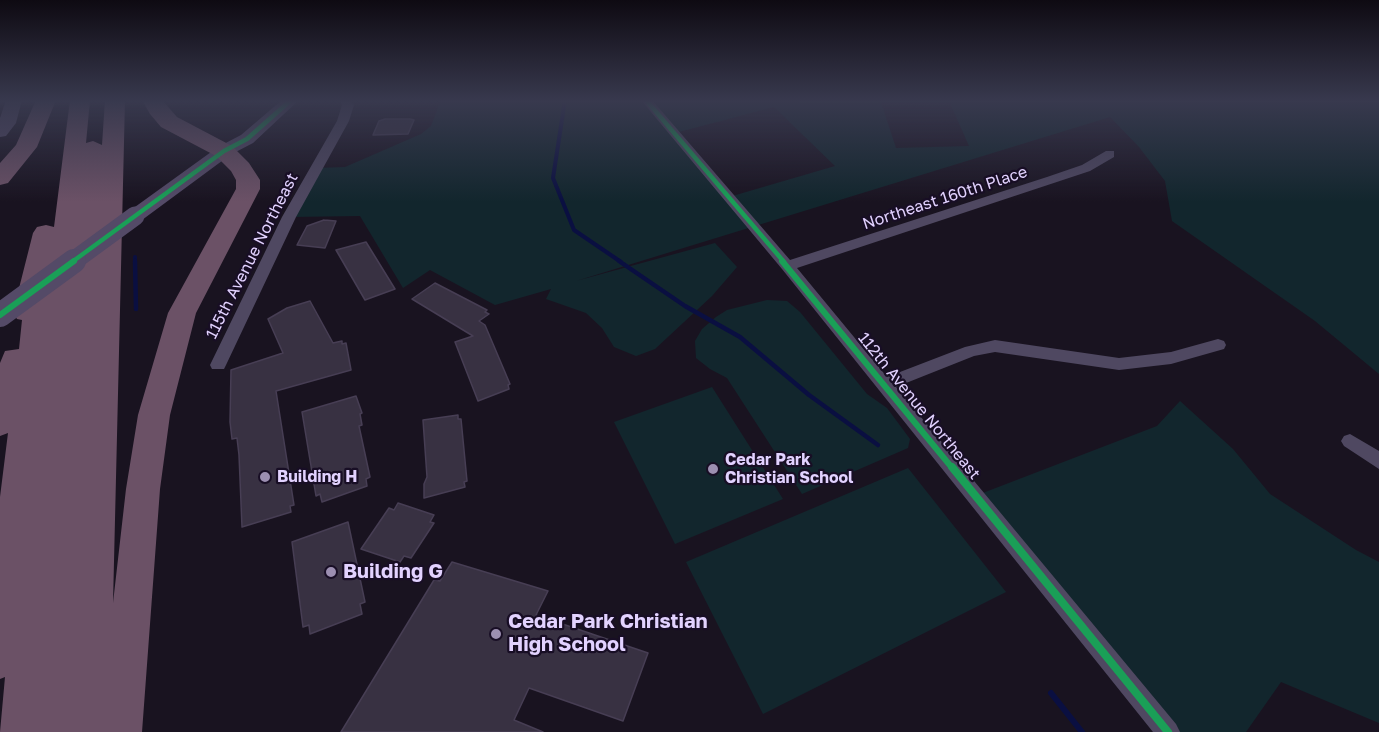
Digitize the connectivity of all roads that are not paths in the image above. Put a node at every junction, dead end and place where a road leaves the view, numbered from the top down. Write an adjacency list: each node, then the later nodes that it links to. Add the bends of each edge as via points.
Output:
1 (31, 134): 13 (highway, via 26,147)
2 (59, 134): 14 (highway)
3 (76, 134): 24 (highway)
4 (96, 134): 25 (highway)
5 (114, 134): 26 (highway)
6 (192, 134): 11 (highway)
7 (236, 134): 11 (main road)
8 (252, 134): 11 (main road)
9 (336, 134): 18 (street, 115th Avenue Northeast, via 289,217)
10 (675, 134): 15 (street, 112th Avenue Northeast)
11 (224, 151): 16 (main road, bridge); 27 (highway, via 241,168 248,189 182,313 154,415 143,489)
12 (1110, 154): 15 (street, Northeast 160th Place, via 1052,180)
13 (0, 178)
14 (46, 233): 20 (highway); 23 (highway)
15 (787, 266): 19 (street, 112th Avenue Northeast)
16 (0, 315)
17 (1218, 345): 19 (street, via 1171,358 1119,364 995,346 971,351)
18 (218, 365)
19 (884, 385): 28 (street, 112th Avenue Northeast)
20 (0, 423)
21 (1350, 441): 22 (street)
22 (1379, 462)
23 (0, 659)
24 (21, 732)
25 (57, 732)
26 (89, 732)
27 (121, 732)
28 (1168, 732)

